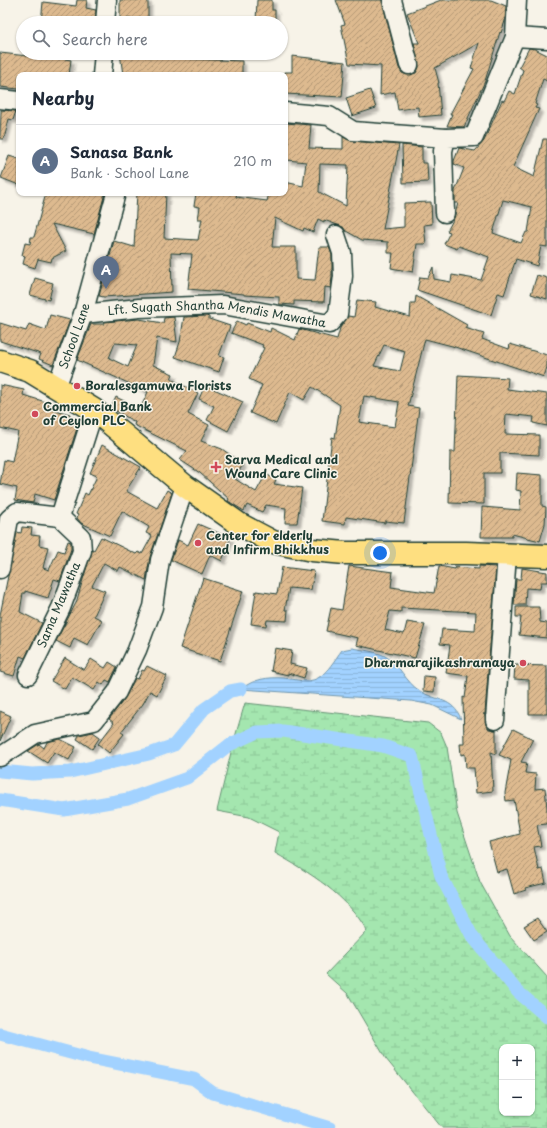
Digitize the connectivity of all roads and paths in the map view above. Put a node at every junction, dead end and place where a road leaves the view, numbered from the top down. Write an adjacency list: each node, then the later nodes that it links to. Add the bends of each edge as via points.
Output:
1 (107, 0): 4 (street)
2 (392, 0): 8 (street)
3 (517, 0): 5 (street)
4 (106, 16)
5 (515, 37): 6 (street); 13 (street, via 474,137)
6 (547, 39)
7 (103, 60): 9 (street)
8 (410, 65)
9 (102, 72)
10 (0, 99): 11 (street)
11 (16, 101)
12 (288, 112): 13 (street, via 329,116 353,131)
13 (446, 138): 15 (street, via 443,152)
14 (115, 196): 17 (street, School Lane)
15 (444, 213)
16 (336, 235): 17 (street, Lft. Sugath Shantha Mendis Mawatha, via 342,253 343,276 338,314 328,324 223,305 138,308)
17 (83, 314): 19 (street, School Lane)
18 (0, 361): 19 (main road, via 30,371)
19 (57, 385): 20 (main road)
20 (94, 410): 21 (main road); 22 (street)
21 (185, 486): 23 (main road, via 273,542 345,553); 28 (street, via 160,560 152,606 137,650 117,692 94,721 35,734)
22 (60, 517): 25 (street, via 17,512 9,519); 26 (street, Sama Mawatha, via 81,537 82,551 61,608)
23 (507, 554): 24 (main road); 27 (street)
24 (547, 556)
25 (0, 569)
26 (28, 675)
27 (495, 720)
28 (0, 757)

